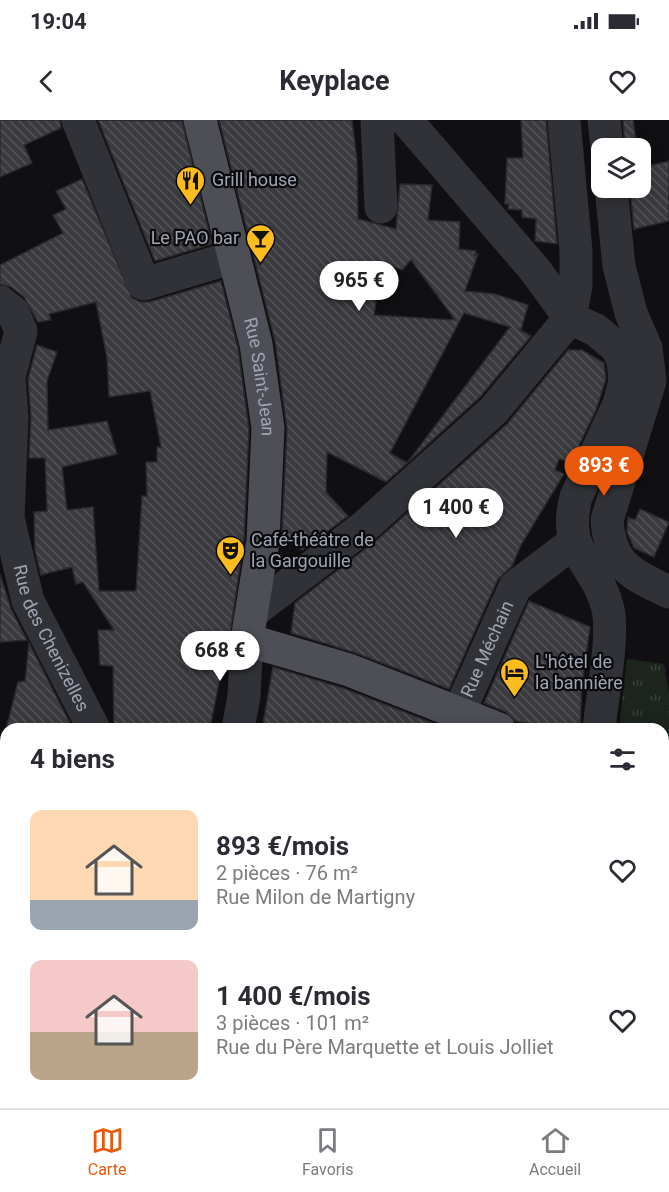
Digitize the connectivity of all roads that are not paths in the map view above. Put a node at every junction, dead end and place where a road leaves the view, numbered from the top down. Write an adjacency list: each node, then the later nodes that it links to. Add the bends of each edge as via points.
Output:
1 (78, 120): 10 (street, via 144,284)
2 (200, 120): 10 (main road, Rue Saint-Jean)
3 (377, 120): 9 (street)
4 (406, 120): 12 (street, via 535,270)
5 (564, 120): 12 (street, via 576,251 576,286)
6 (603, 120): 7 (street)
7 (606, 138)
8 (612, 198): 14 (street, via 621,274 631,313 646,348 650,381 607,520 608,539 616,558 631,574)
9 (381, 207)
10 (234, 257): 15 (main road, Rue Saint-Jean, via 256,344 268,428 263,541)
11 (0, 302): 17 (street, Rue des Chenizelles, via 13,312 21,331 9,377 12,418 8,518 28,601)
12 (570, 318): 13 (street, via 609,340 620,354 626,372 619,404 576,498 571,528); 15 (street, via 494,410)
13 (574, 542): 16 (street, Rue Méchain, via 515,587); 20 (street, via 604,597 610,622)
14 (669, 591)
15 (251, 626): 16 (main road, via 349,670); 18 (street)
16 (459, 712): 19 (main road)
17 (91, 723)
18 (239, 723)
19 (485, 723)
20 (600, 723)

